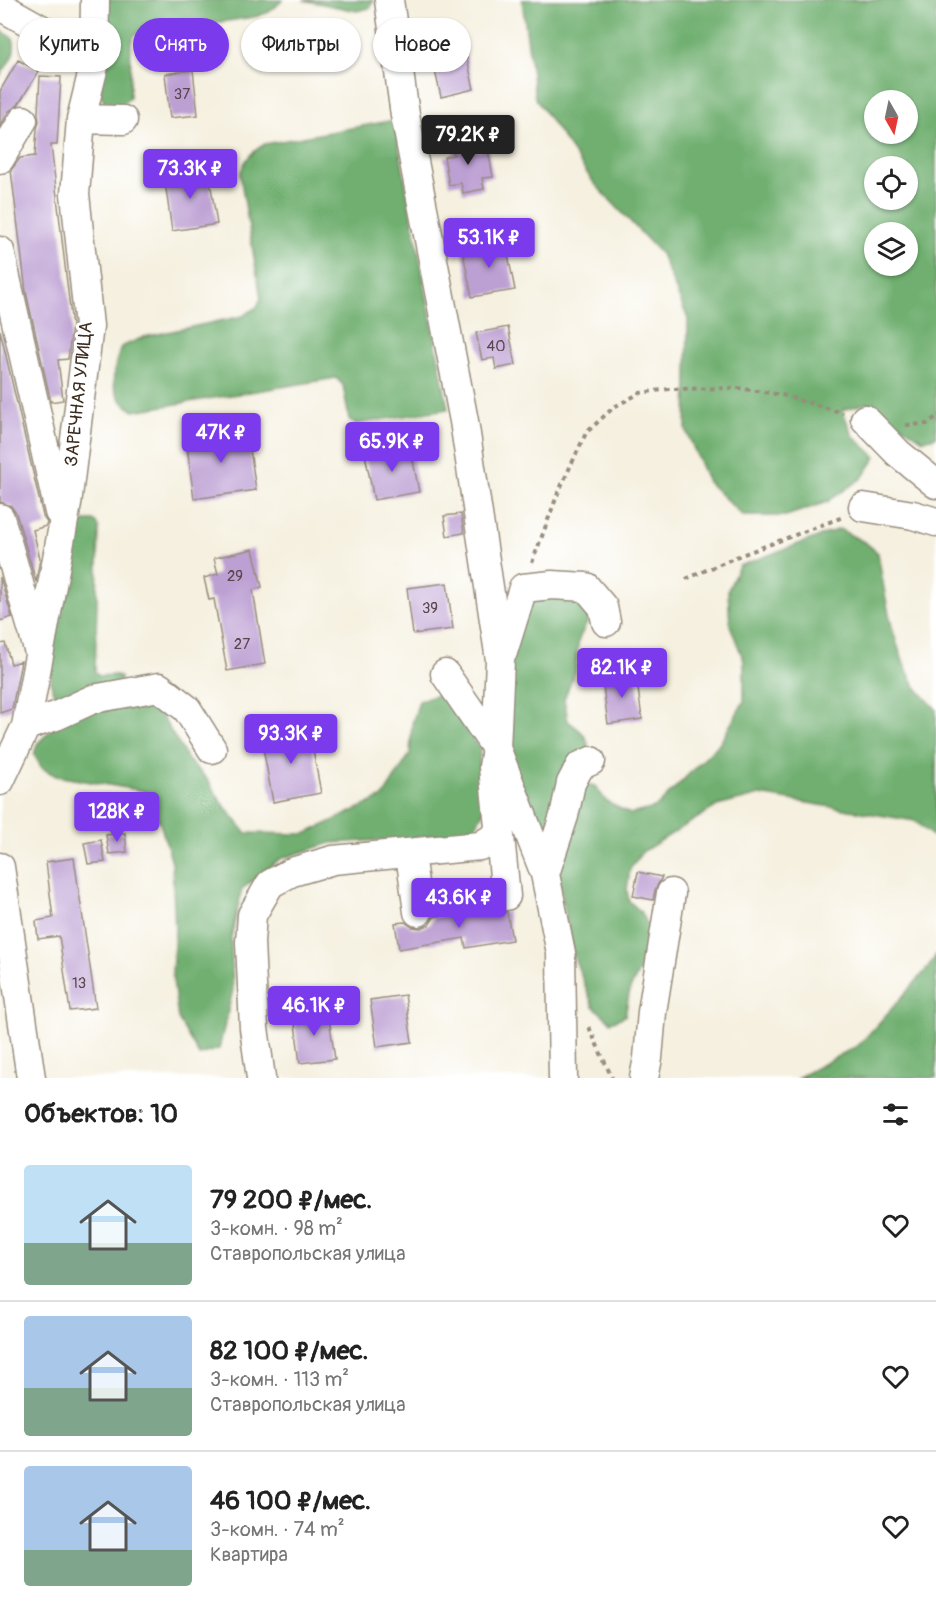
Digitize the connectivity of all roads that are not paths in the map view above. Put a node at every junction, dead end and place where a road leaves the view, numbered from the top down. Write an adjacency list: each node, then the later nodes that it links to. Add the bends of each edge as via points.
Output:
1 (95, 0): 5 (street, ЗАРЕЧНАЯ УЛИЦА)
2 (389, 0): 20 (street, via 405,115 464,422)
3 (0, 6): 4 (street)
4 (21, 18)
5 (95, 18)
6 (93, 72): 7 (street, ЗАРЕЧНАЯ УЛИЦА)
7 (81, 119): 9 (street); 17 (street, ЗАРЕЧНАЯ УЛИЦА, via 75,194 89,326)
8 (23, 120): 10 (street)
9 (123, 120)
10 (0, 159)
11 (0, 251): 17 (street)
12 (865, 419): 13 (street)
13 (936, 484)
14 (863, 507): 16 (street)
15 (0, 518): 19 (street)
16 (936, 522)
17 (63, 529): 19 (street, ЗАРЕЧНАЯ УЛИЦА)
18 (606, 622): 20 (street, via 603,607 586,587 523,588)
19 (39, 654): 22 (street, ЗАРЕЧНАЯ УЛИЦА)
20 (500, 660): 23 (street)
21 (445, 674): 23 (street)
22 (15, 732): 24 (street, via 93,699 159,687 187,709); 26 (street, ЗАРЕЧНАЯ УЛИЦА)
23 (496, 748): 27 (street, via 493,767); 30 (street)
24 (212, 749)
25 (591, 761): 30 (street, via 580,766 572,783)
26 (0, 781)
27 (499, 834): 28 (street, via 480,846); 32 (street)
28 (410, 854): 33 (street); 35 (street, via 333,860 292,872 270,884 252,915 250,942)
29 (0, 867): 34 (street)
30 (545, 874): 36 (street, via 561,953)
31 (671, 893): 37 (street)
32 (506, 896)
33 (418, 912)
34 (31, 1078)
35 (261, 1078)
36 (563, 1078)
37 (644, 1078)

